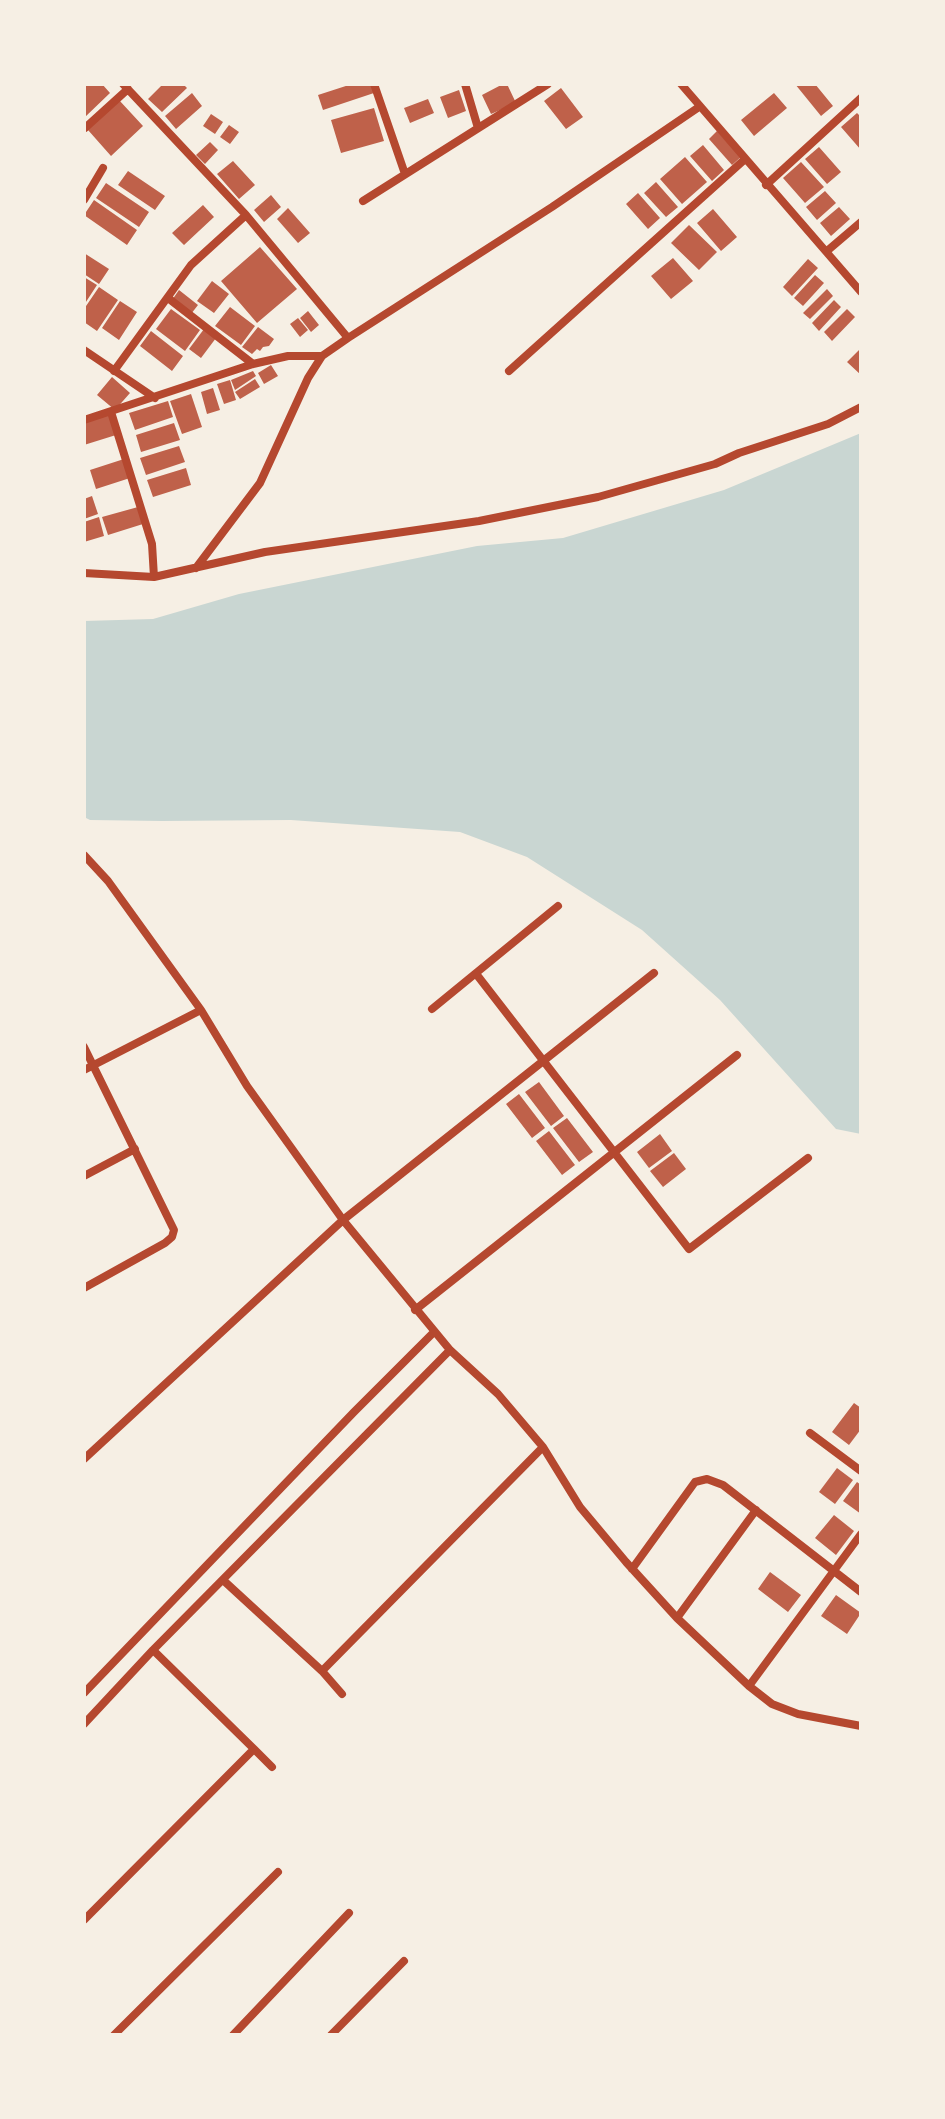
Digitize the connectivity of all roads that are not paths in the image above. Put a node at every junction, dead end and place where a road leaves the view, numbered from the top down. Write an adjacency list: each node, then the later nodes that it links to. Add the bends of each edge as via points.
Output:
1 (374, 84): 12 (street)
2 (465, 84): 9 (street)
3 (548, 84): 9 (street)
4 (681, 84): 7 (street)
5 (125, 87): 8 (street); 16 (street)
6 (861, 98): 13 (street)
7 (699, 107): 10 (street); 21 (street)
8 (85, 128)
9 (478, 128): 12 (street)
10 (744, 160): 13 (street); 26 (street)
11 (103, 168): 14 (street)
12 (405, 174): 15 (street)
13 (766, 185): 18 (street)
14 (84, 200)
15 (363, 201)
16 (246, 215): 20 (street, via 191,265); 21 (street)
17 (861, 222): 18 (street)
18 (827, 251): 19 (street)
19 (861, 292)
20 (168, 298): 24 (street); 25 (street)
21 (348, 338): 23 (street)
22 (84, 350): 25 (street)
23 (322, 356): 24 (street); 31 (street, via 260,483)
24 (253, 364): 27 (street)
25 (114, 371): 27 (street)
26 (509, 371)
27 (155, 398): 29 (street)
28 (861, 407): 31 (street, via 715,464 598,497)
29 (111, 412): 30 (street); 33 (street, via 152,544)
30 (84, 420)
31 (196, 568): 33 (street)
32 (84, 573): 33 (street)
33 (154, 577)
34 (84, 855): 39 (street)
35 (558, 906): 37 (street)
36 (654, 973): 42 (street)
37 (477, 975): 38 (street); 42 (street)
38 (432, 1009)
39 (201, 1010): 43 (street); 49 (street, via 247,1086)
40 (84, 1047): 43 (street)
41 (737, 1055): 46 (street)
42 (543, 1059): 46 (street); 49 (street)
43 (93, 1065): 44 (street); 45 (street)
44 (84, 1070)
45 (135, 1149): 48 (street); 50 (street, via 171,1221 172,1237)
46 (616, 1152): 47 (street, via 689,1249); 51 (street)
47 (808, 1158)
48 (84, 1176)
49 (343, 1220): 51 (street); 56 (street)
50 (84, 1288)
51 (415, 1310): 52 (street)
52 (434, 1332): 53 (street); 68 (street)
53 (450, 1350): 55 (street, via 498,1394); 62 (street)
54 (810, 1433): 57 (street)
55 (543, 1447): 60 (street, via 580,1507); 66 (street)
56 (84, 1459)
57 (861, 1471)
58 (756, 1510): 60 (street, via 713,1479 695,1482); 61 (street); 64 (street)
59 (861, 1534): 61 (street)
60 (632, 1569): 64 (street)
61 (834, 1570): 63 (street); 67 (street)
62 (223, 1580): 65 (street); 66 (street)
63 (861, 1592)
64 (677, 1618): 67 (street)
65 (153, 1650): 70 (street); 72 (street)
66 (322, 1671): 69 (street)
67 (749, 1686): 71 (street, via 772,1704 798,1714)
68 (84, 1693)
69 (342, 1694)
70 (84, 1724)
71 (861, 1726)
72 (254, 1749): 73 (street); 76 (street)
73 (272, 1767)
74 (278, 1872): 78 (street)
75 (349, 1913): 79 (street)
76 (84, 1920)
77 (404, 1961): 80 (street)
78 (114, 2035)
79 (233, 2035)
80 (331, 2035)

